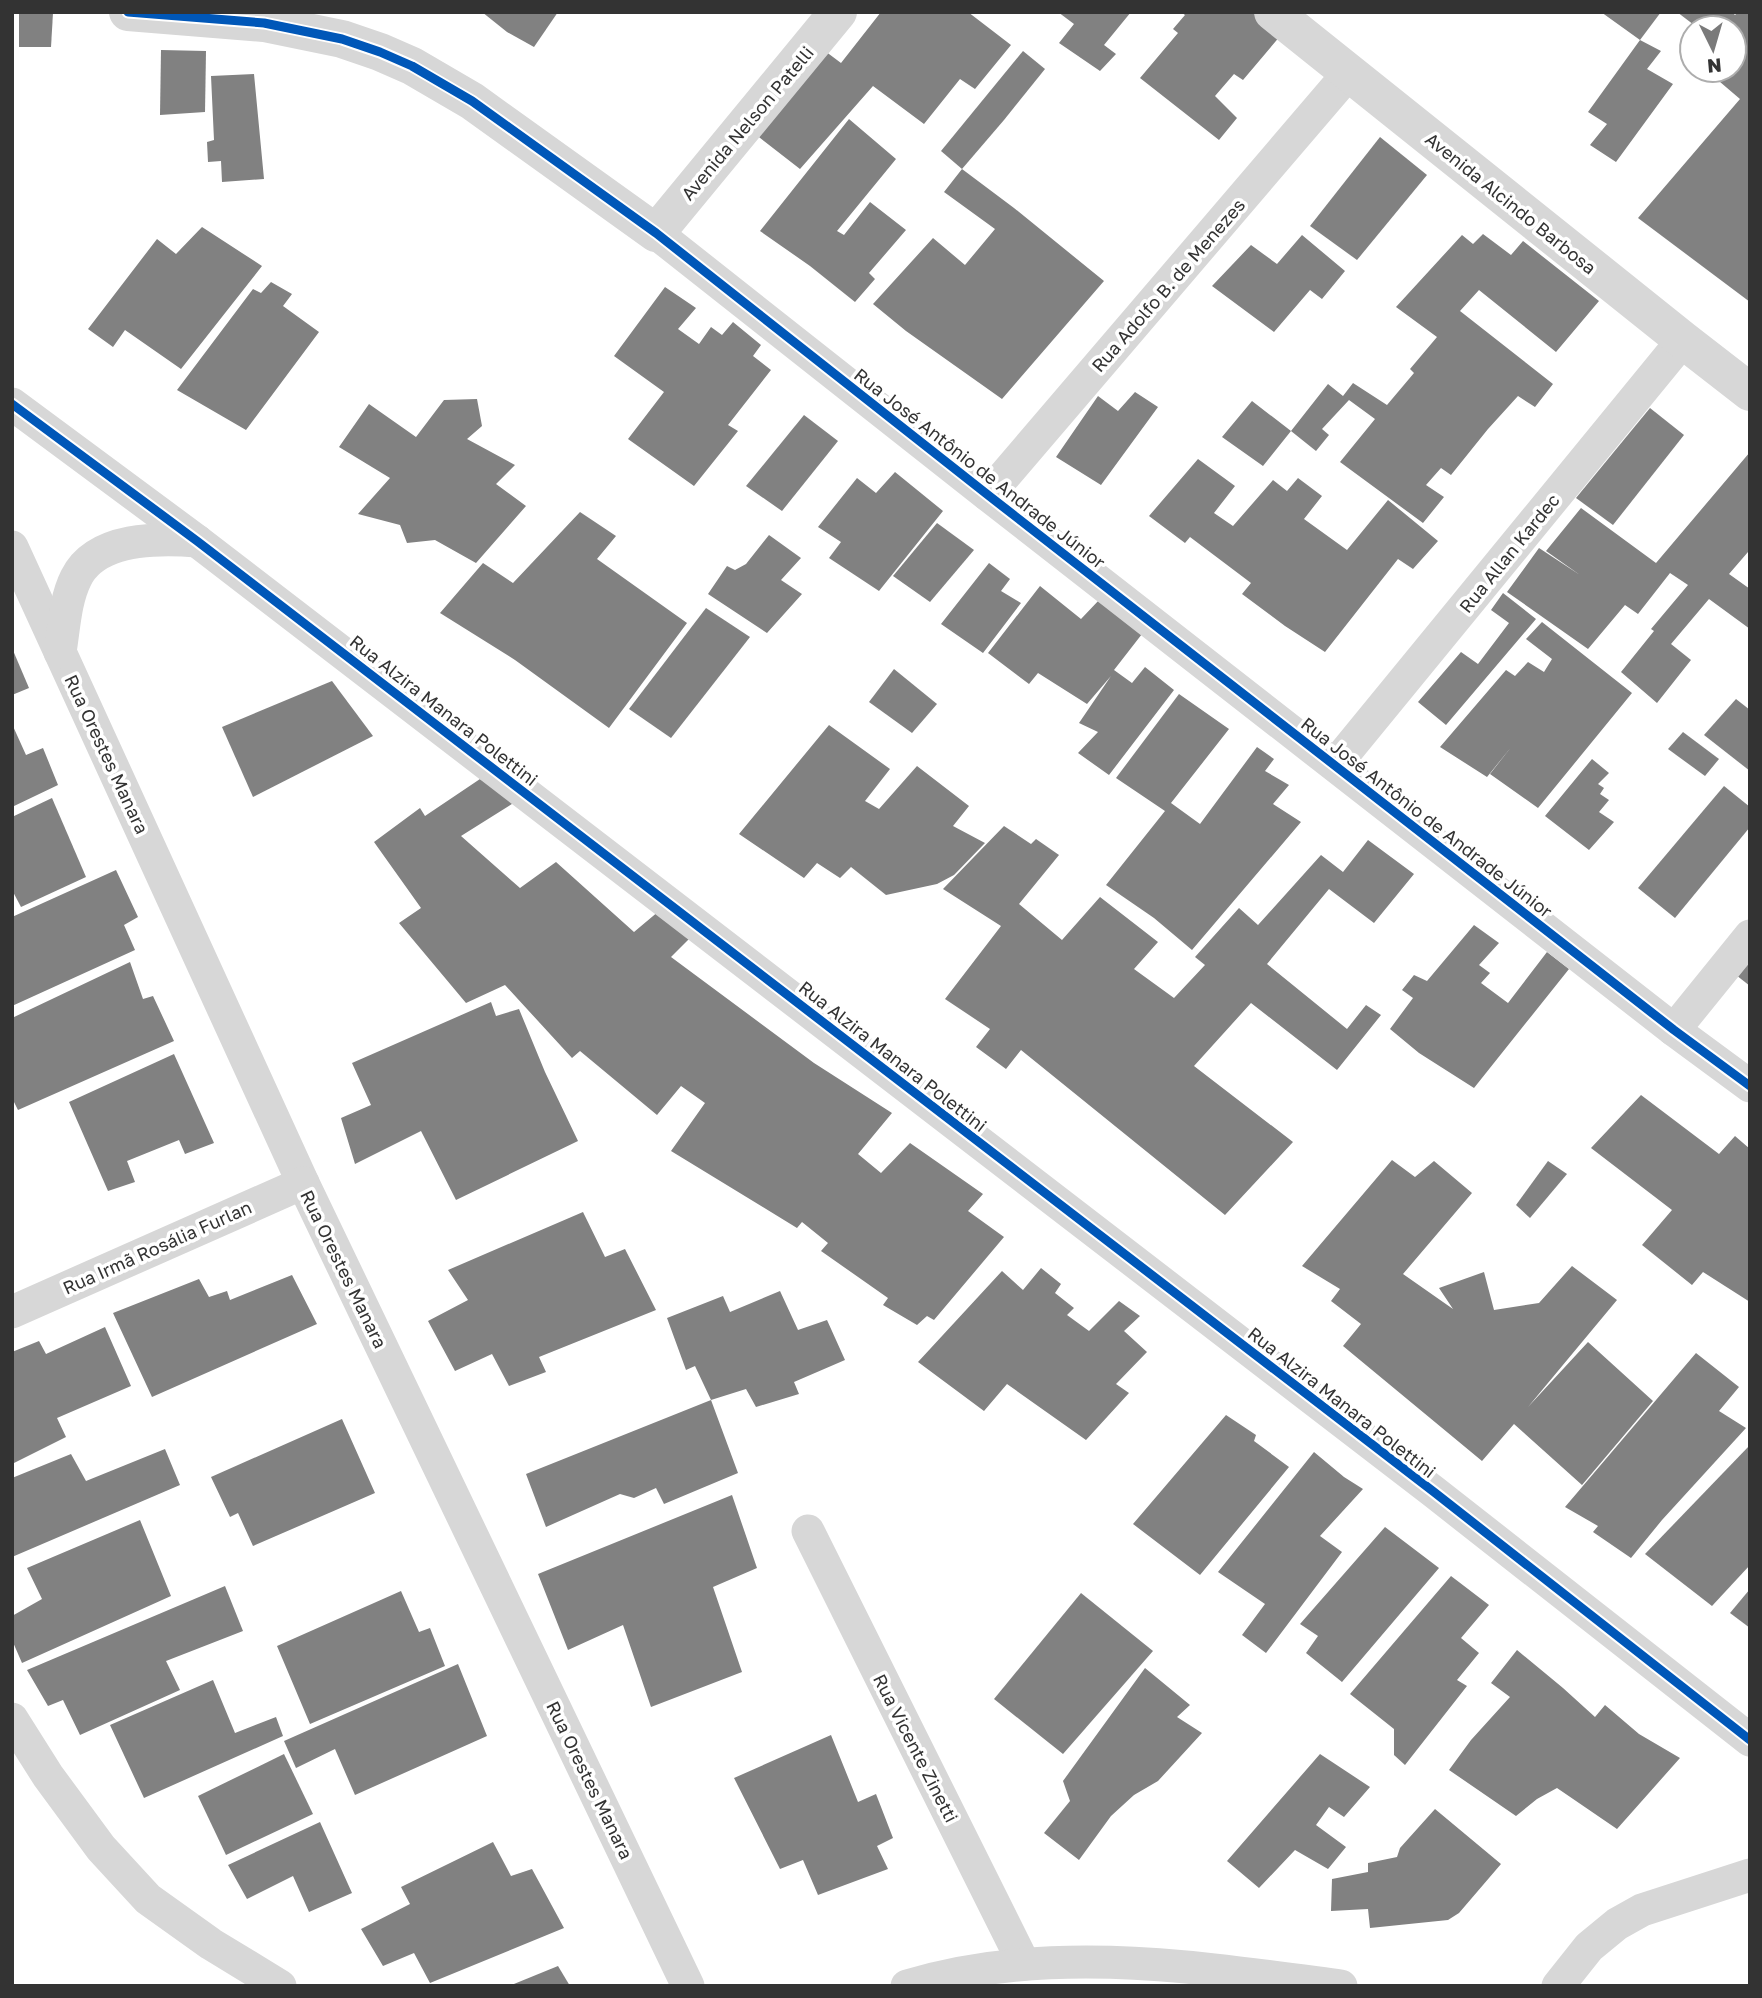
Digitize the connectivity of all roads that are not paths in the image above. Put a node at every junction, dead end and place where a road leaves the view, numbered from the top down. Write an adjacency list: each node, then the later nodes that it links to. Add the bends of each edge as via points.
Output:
1 (128, 12): 5 (street, Rua José Antônio de Andrade Júnior, via 264,23 380,52 472,101)
2 (838, 12): 5 (street, Avenida Nelson Patelli)
3 (1273, 12): 4 (street, Avenida Alcindo Barbosa)
4 (1349, 74): 6 (street, Avenida Alcindo Barbosa); 9 (street, Rua Adolfo B. de Menezes)
5 (656, 233): 9 (street, Rua José Antônio de Andrade Júnior)
6 (1683, 341): 7 (street, Avenida Alcindo Barbosa); 13 (street, Rua Allan Kardec)
7 (1750, 392)
8 (12, 404): 10 (street, Rua Alzira Manara Polettini)
9 (988, 495): 13 (street, Rua José Antônio de Andrade Júnior)
10 (197, 541): 12 (street, via 145,540 115,547 84,566 73,585); 21 (street, Rua Alzira Manara Polettini)
11 (12, 547): 12 (street, Rua Orestes Manara)
12 (60, 652): 17 (street, Rua Orestes Manara)
13 (1335, 765): 15 (street, Rua José Antônio de Andrade Júnior)
14 (1750, 936): 15 (street)
15 (1674, 1030): 16 (street, Rua José Antônio de Andrade Júnior)
16 (1750, 1086)
17 (303, 1183): 18 (street, Rua Irmã Rosália Furlan); 25 (street, Rua Orestes Manara)
18 (12, 1312)
19 (808, 1531): 23 (street, Rua Vicente Zinetti)
20 (12, 1719): 24 (street, via 101,1847 148,1899)
21 (1750, 1740)
22 (1750, 1875): 28 (street, via 1642,1910 1617,1924 1588,1947)
23 (1024, 1964): 26 (street); 27 (street, via 1163,1965)
24 (280, 1986)
25 (688, 1986)
26 (907, 1986)
27 (1340, 1986)
28 (1558, 1986)

